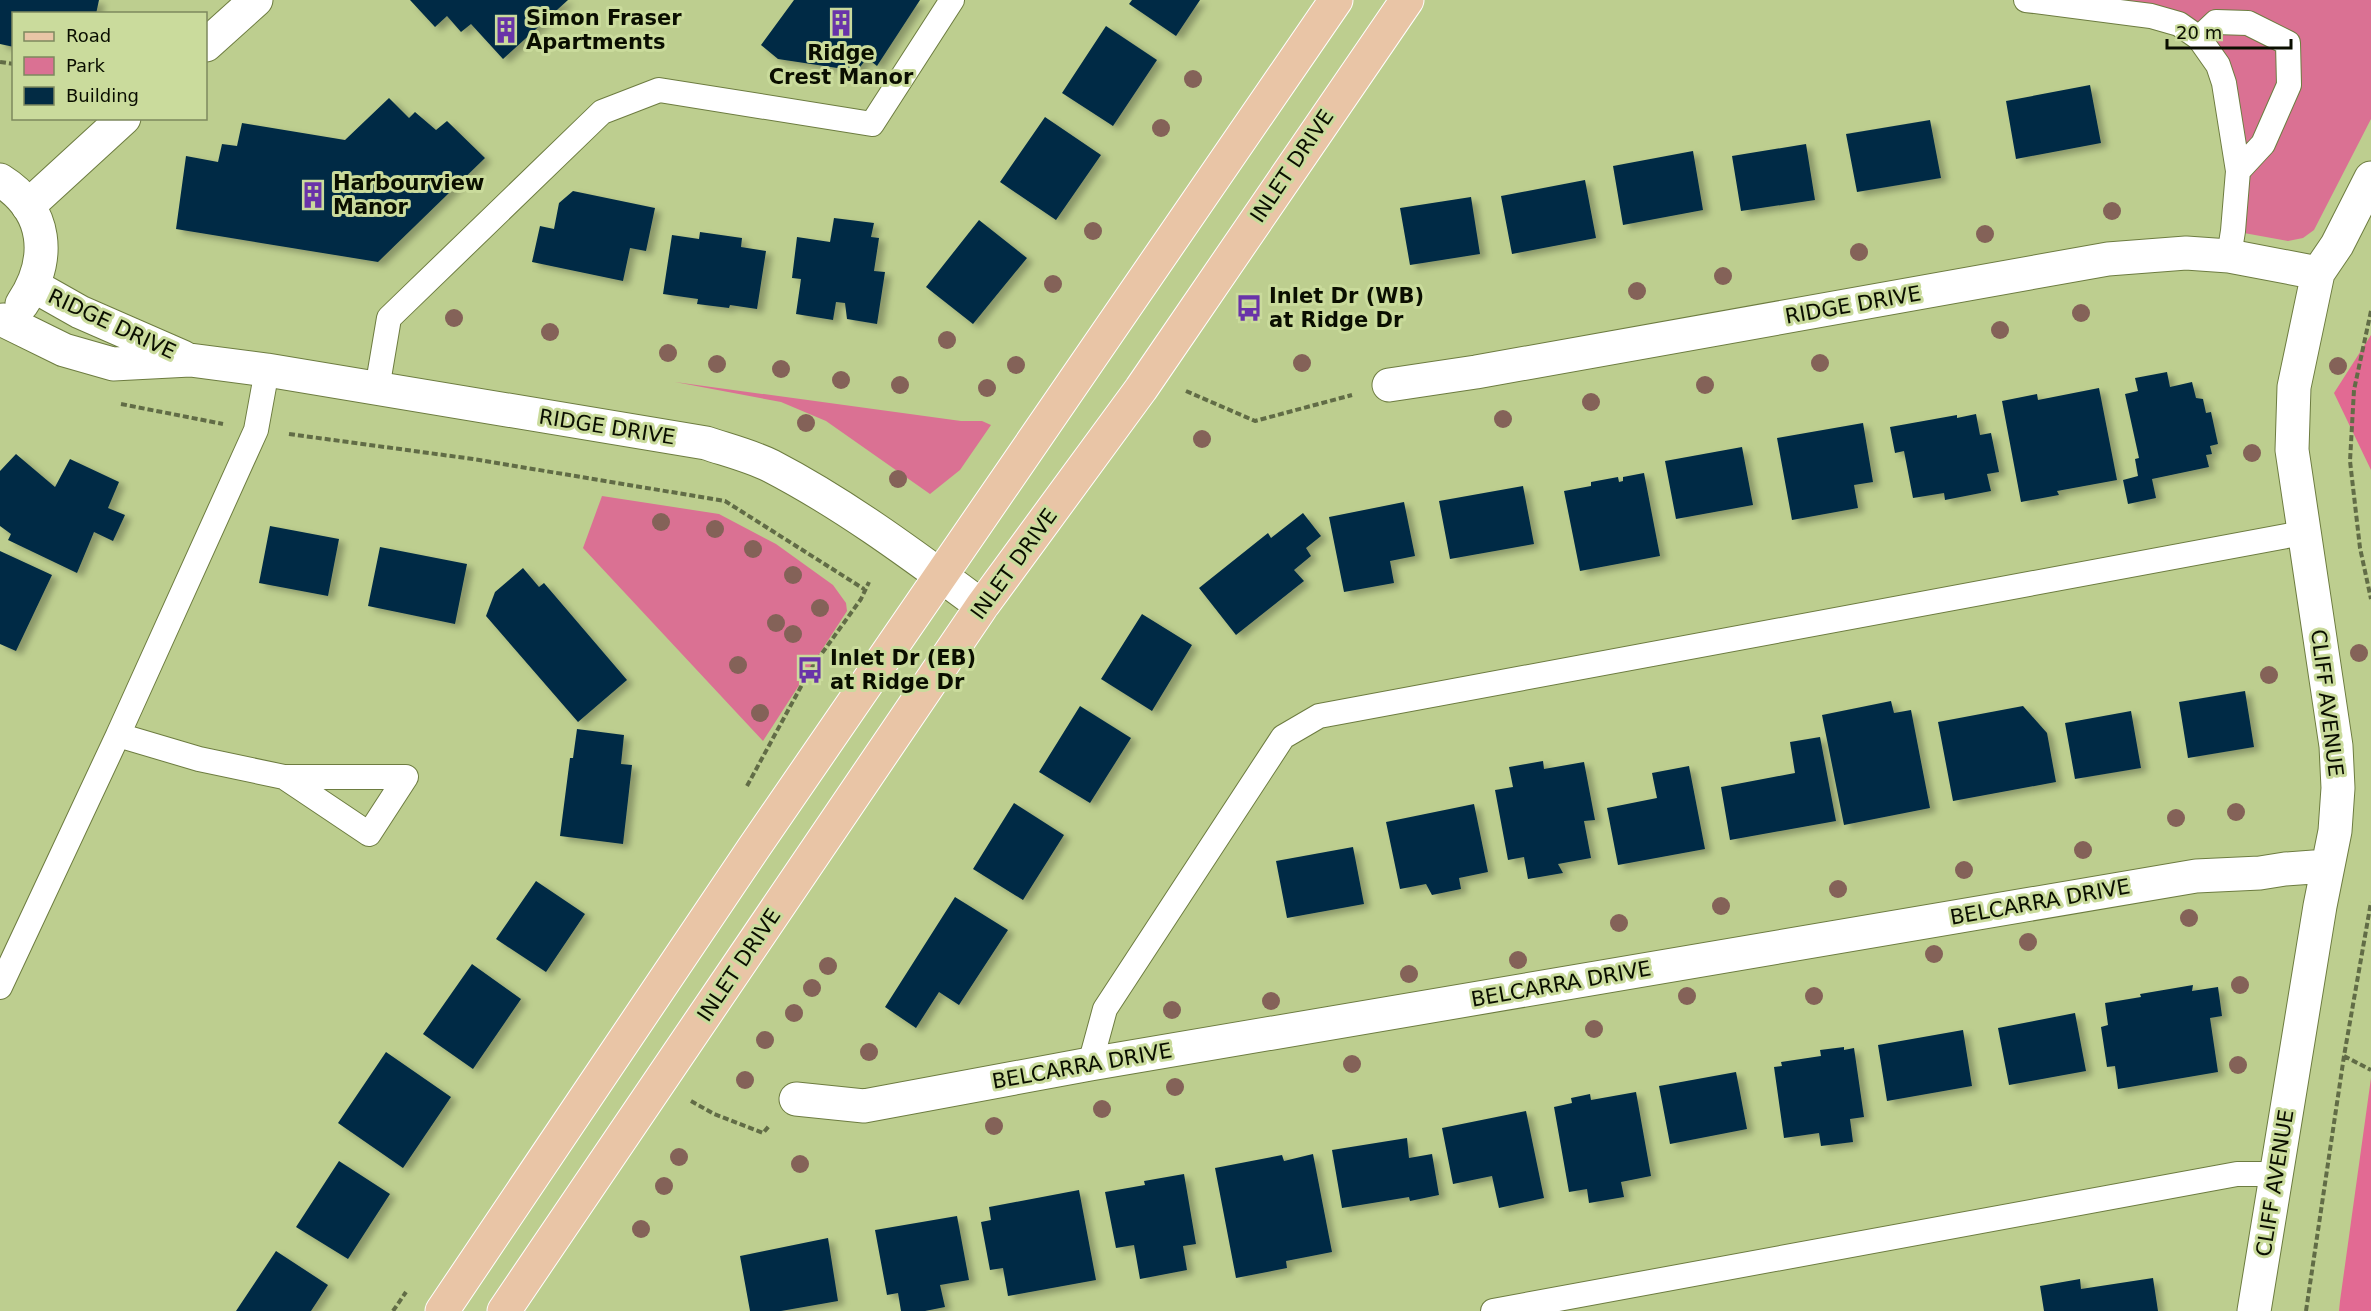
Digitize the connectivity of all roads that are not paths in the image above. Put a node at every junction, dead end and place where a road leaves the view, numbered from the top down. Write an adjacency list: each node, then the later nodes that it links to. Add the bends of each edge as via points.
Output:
1 (256, 0): 7 (street)
2 (952, 0): 20 (lane, via 872,124 659,90 602,112 389,318)
3 (1335, 0): 22 (main road)
4 (1407, 0): 23 (main road, INLET DRIVE, via 1141,389)
5 (2026, 0): 6 (lane, via 2151,16 2179,24)
6 (2199, 38): 9 (lane, via 2218,65 2224,83); 9 (lane, via 2216,22 2248,23 2288,43 2289,85 2264,144)
7 (207, 44)
8 (122, 120): 12 (street)
9 (2238, 171): 13 (lane)
10 (2371, 178): 14 (street, CLIFF AVENUE)
11 (0, 180): 12 (street)
12 (28, 206): 15 (street, via 38,225 41,246)
13 (2229, 256): 14 (street, RIDGE DRIVE); 19 (street, RIDGE DRIVE, via 2186,253 2108,259 1476,372)
14 (2318, 273): 21 (street, CLIFF AVENUE, via 2294,387 2292,450)
15 (34, 286): 16 (street, via 21,306); 17 (street, RIDGE DRIVE, via 80,312)
16 (2, 321): 17 (street, RIDGE DRIVE, via 64,350 113,364)
17 (190, 360): 18 (street, RIDGE DRIVE)
18 (267, 370): 20 (street, RIDGE DRIVE); 24 (lane, via 256,430)
19 (1389, 384)
20 (377, 389): 22 (street, RIDGE DRIVE, via 706,443 769,465 896,543)
21 (2303, 533): 26 (street, CLIFF AVENUE, via 2336,746 2338,799); 28 (lane, via 1319,716 1283,736 1105,1009)
22 (941, 576): 23 (street, RIDGE DRIVE); 31 (main road)
23 (982, 606): 32 (main road, INLET DRIVE)
24 (118, 735): 25 (lane, via 199,759); 27 (lane)
25 (284, 777)
26 (2327, 866): 28 (street, BELCARRA DRIVE, via 2196,876); 30 (street, CLIFF AVENUE)
27 (0, 987)
28 (1090, 1064): 29 (street, BELCARRA DRIVE, via 864,1106)
29 (796, 1099)
30 (2277, 1174): 33 (lane, via 2237,1174); 34 (street, CLIFF AVENUE)
31 (442, 1311)
32 (504, 1311)
33 (1493, 1311)
34 (2254, 1311)

